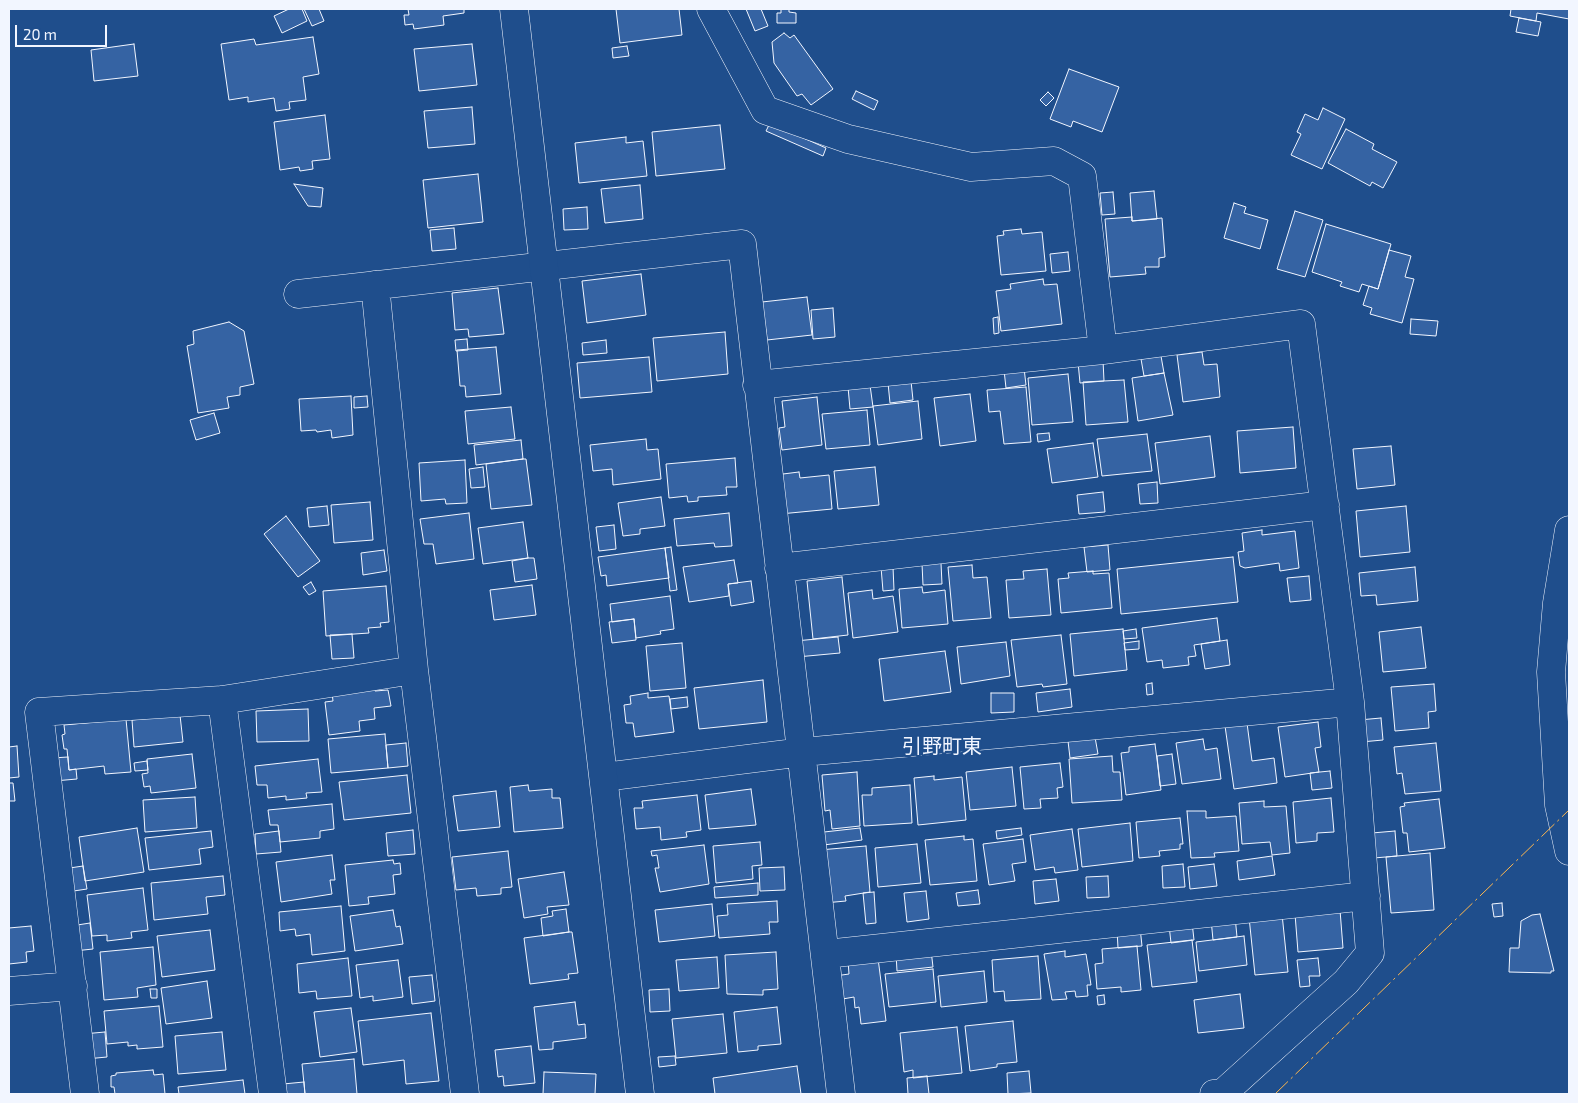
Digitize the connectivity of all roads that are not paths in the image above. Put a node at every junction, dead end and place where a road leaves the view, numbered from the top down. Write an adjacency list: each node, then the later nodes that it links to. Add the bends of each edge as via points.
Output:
1 (514, 9): 3 (street)
2 (711, 9): 6 (street, via 765,110 848,139 971,167 1054,161 1082,176)
3 (545, 266): 4 (street); 7 (street, via 742,244); 15 (street)
4 (374, 285): 5 (street); 11 (street)
5 (298, 294)
6 (1104, 350): 7 (street); 8 (street, via 1301,324)
7 (757, 385): 10 (street)
8 (1325, 505): 10 (street); 13 (street)
9 (1569, 530): 16 (street, via 1557,603 1551,672 1559,805)
10 (779, 568): 14 (street)
11 (414, 670): 12 (street); 23 (street)
12 (222, 700): 19 (street, via 39,712); 22 (street)
13 (1350, 702): 14 (street); 17 (street)
14 (803, 752): 15 (street); 18 (street)
15 (604, 777): 24 (street)
16 (1569, 851)
17 (1366, 896): 18 (street); 26 (street, via 1370,953 1346,982 1238,1080 1223,1093)
18 (826, 954): 25 (street)
19 (73, 986): 20 (street); 21 (street)
20 (9, 991)
21 (85, 1094)
22 (273, 1094)
23 (465, 1094)
24 (640, 1094)
25 (841, 1094)
26 (1214, 1094)

